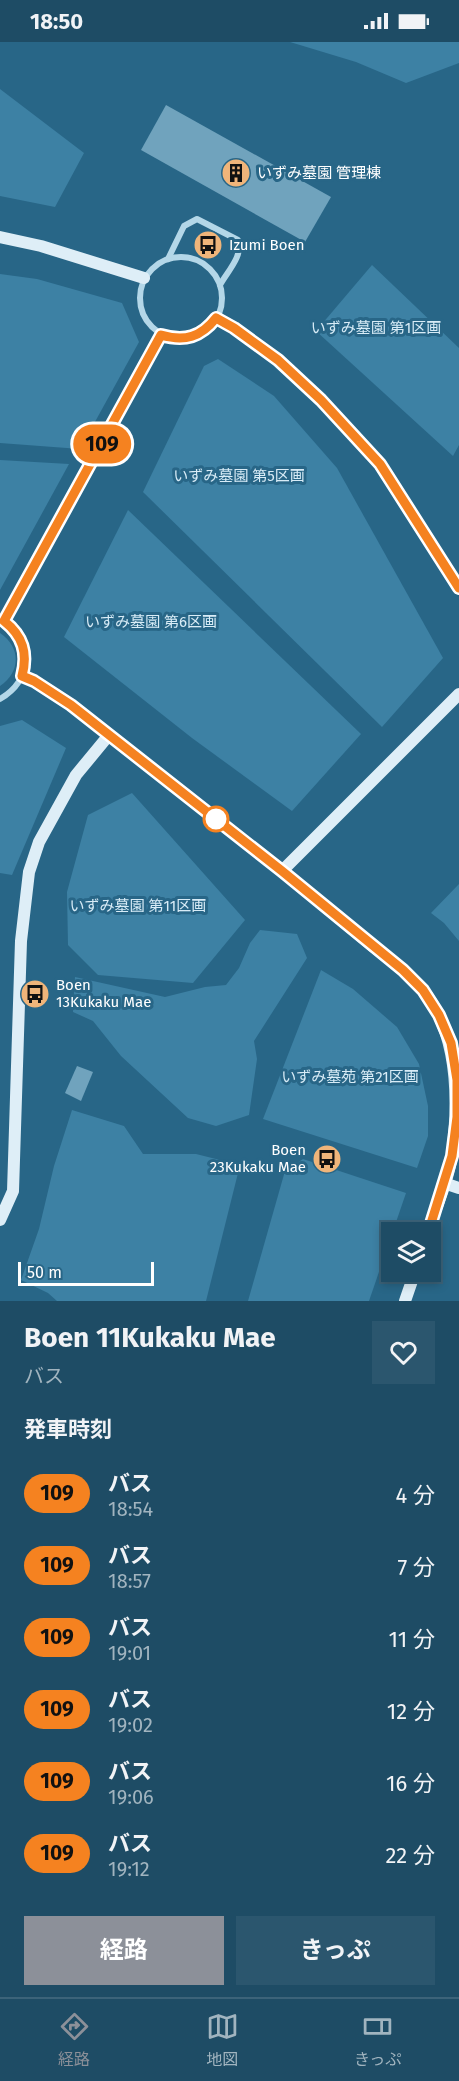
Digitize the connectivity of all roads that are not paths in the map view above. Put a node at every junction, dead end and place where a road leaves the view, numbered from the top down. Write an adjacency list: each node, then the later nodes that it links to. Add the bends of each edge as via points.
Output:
1 (0, 237): 3 (street)
2 (168, 259): 3 (street, via 152,267); 4 (street, via 189,257 201,261); 4 (street, via 184,226 196,219 238,240 241,246)
3 (144, 278): 6 (street, via 139,304 147,321)
4 (220, 285): 5 (street, via 221,306)
5 (216, 318): 6 (street, via 208,328 186,339); 7 (street, via 278,360 380,464)
6 (161, 335): 8 (street)
7 (459, 588)
8 (2, 620): 9 (street, via 21,639 25,658)
9 (22, 676): 11 (street); 12 (street, via 71,705)
10 (459, 694): 13 (street)
11 (0, 699)
12 (109, 735): 13 (street); 16 (street, via 76,775 39,842 29,872 21,941 13,1191)
13 (282, 871): 14 (street, via 403,970 423,990 439,1015 451,1043 457,1080 457,1117)
14 (444, 1182): 15 (street); 17 (street)
15 (459, 1188)
16 (0, 1220)
17 (431, 1222)
18 (412, 1282): 19 (street)
19 (405, 1301)

